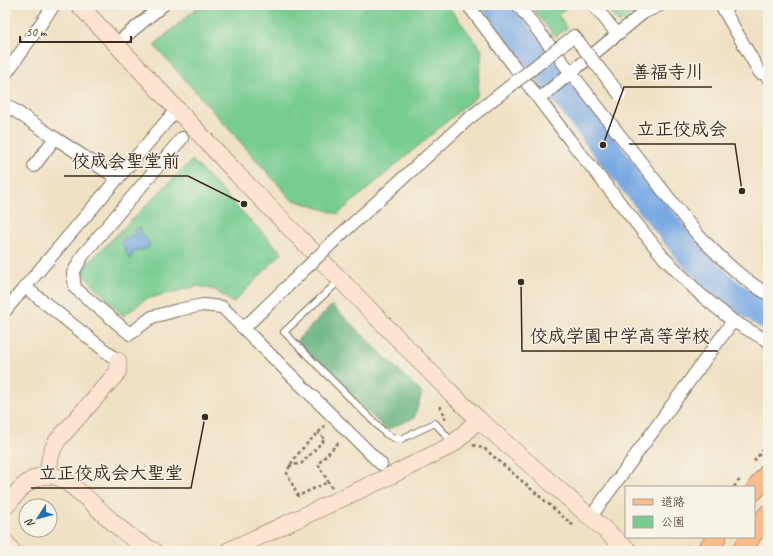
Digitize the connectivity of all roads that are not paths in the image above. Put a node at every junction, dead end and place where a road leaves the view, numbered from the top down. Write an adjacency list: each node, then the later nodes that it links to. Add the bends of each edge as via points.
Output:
1 (54, 5): 12 (street)
2 (79, 5): 10 (street)
3 (164, 5): 10 (street)
4 (468, 5): 16 (street)
5 (518, 5): 13 (street)
6 (594, 5): 9 (street)
7 (660, 5): 9 (street, via 643,13)
8 (721, 5): 11 (street)
9 (617, 34): 13 (street)
10 (116, 44): 18 (street)
11 (760, 73): 14 (lane)
12 (5, 75)
13 (567, 76): 16 (street); 25 (street, via 697,234 727,264)
14 (768, 83)
15 (620, 95): 28 (street, bridge, via 574,36 467,120 337,238)
16 (541, 97): 27 (street, via 569,139 664,258 701,295)
17 (5, 104): 19 (street)
18 (176, 110): 22 (street); 23 (street)
19 (56, 138): 21 (street); 22 (street)
20 (182, 138): 28 (street, via 83,255 73,273 75,288 130,334 152,317 203,305 222,307)
21 (34, 166)
22 (117, 178): 24 (street)
23 (340, 280): 31 (street); 32 (lane, via 284,332 386,434 401,439 435,423)
24 (25, 287): 26 (street); 30 (street)
25 (768, 294)
26 (5, 311)
27 (734, 321): 29 (street); 39 (street)
28 (244, 328): 33 (street)
29 (768, 341)
30 (118, 361): 35 (street, via 117,372 57,441 50,456)
31 (478, 419): 32 (street); 39 (street)
32 (453, 443): 46 (street, via 392,475)
33 (381, 464)
34 (768, 473): 36 (main road)
35 (48, 475): 37 (street, via 34,478 27,483); 45 (street, via 62,479 74,487 136,542)
36 (755, 490)
37 (5, 507)
38 (768, 514): 40 (main road)
39 (590, 518): 47 (street)
40 (755, 532)
41 (716, 538): 48 (main road)
42 (750, 538): 49 (main road)
43 (5, 542): 44 (street)
44 (12, 551)
45 (154, 551)
46 (228, 551)
47 (629, 551)
48 (706, 551)
49 (741, 551)

